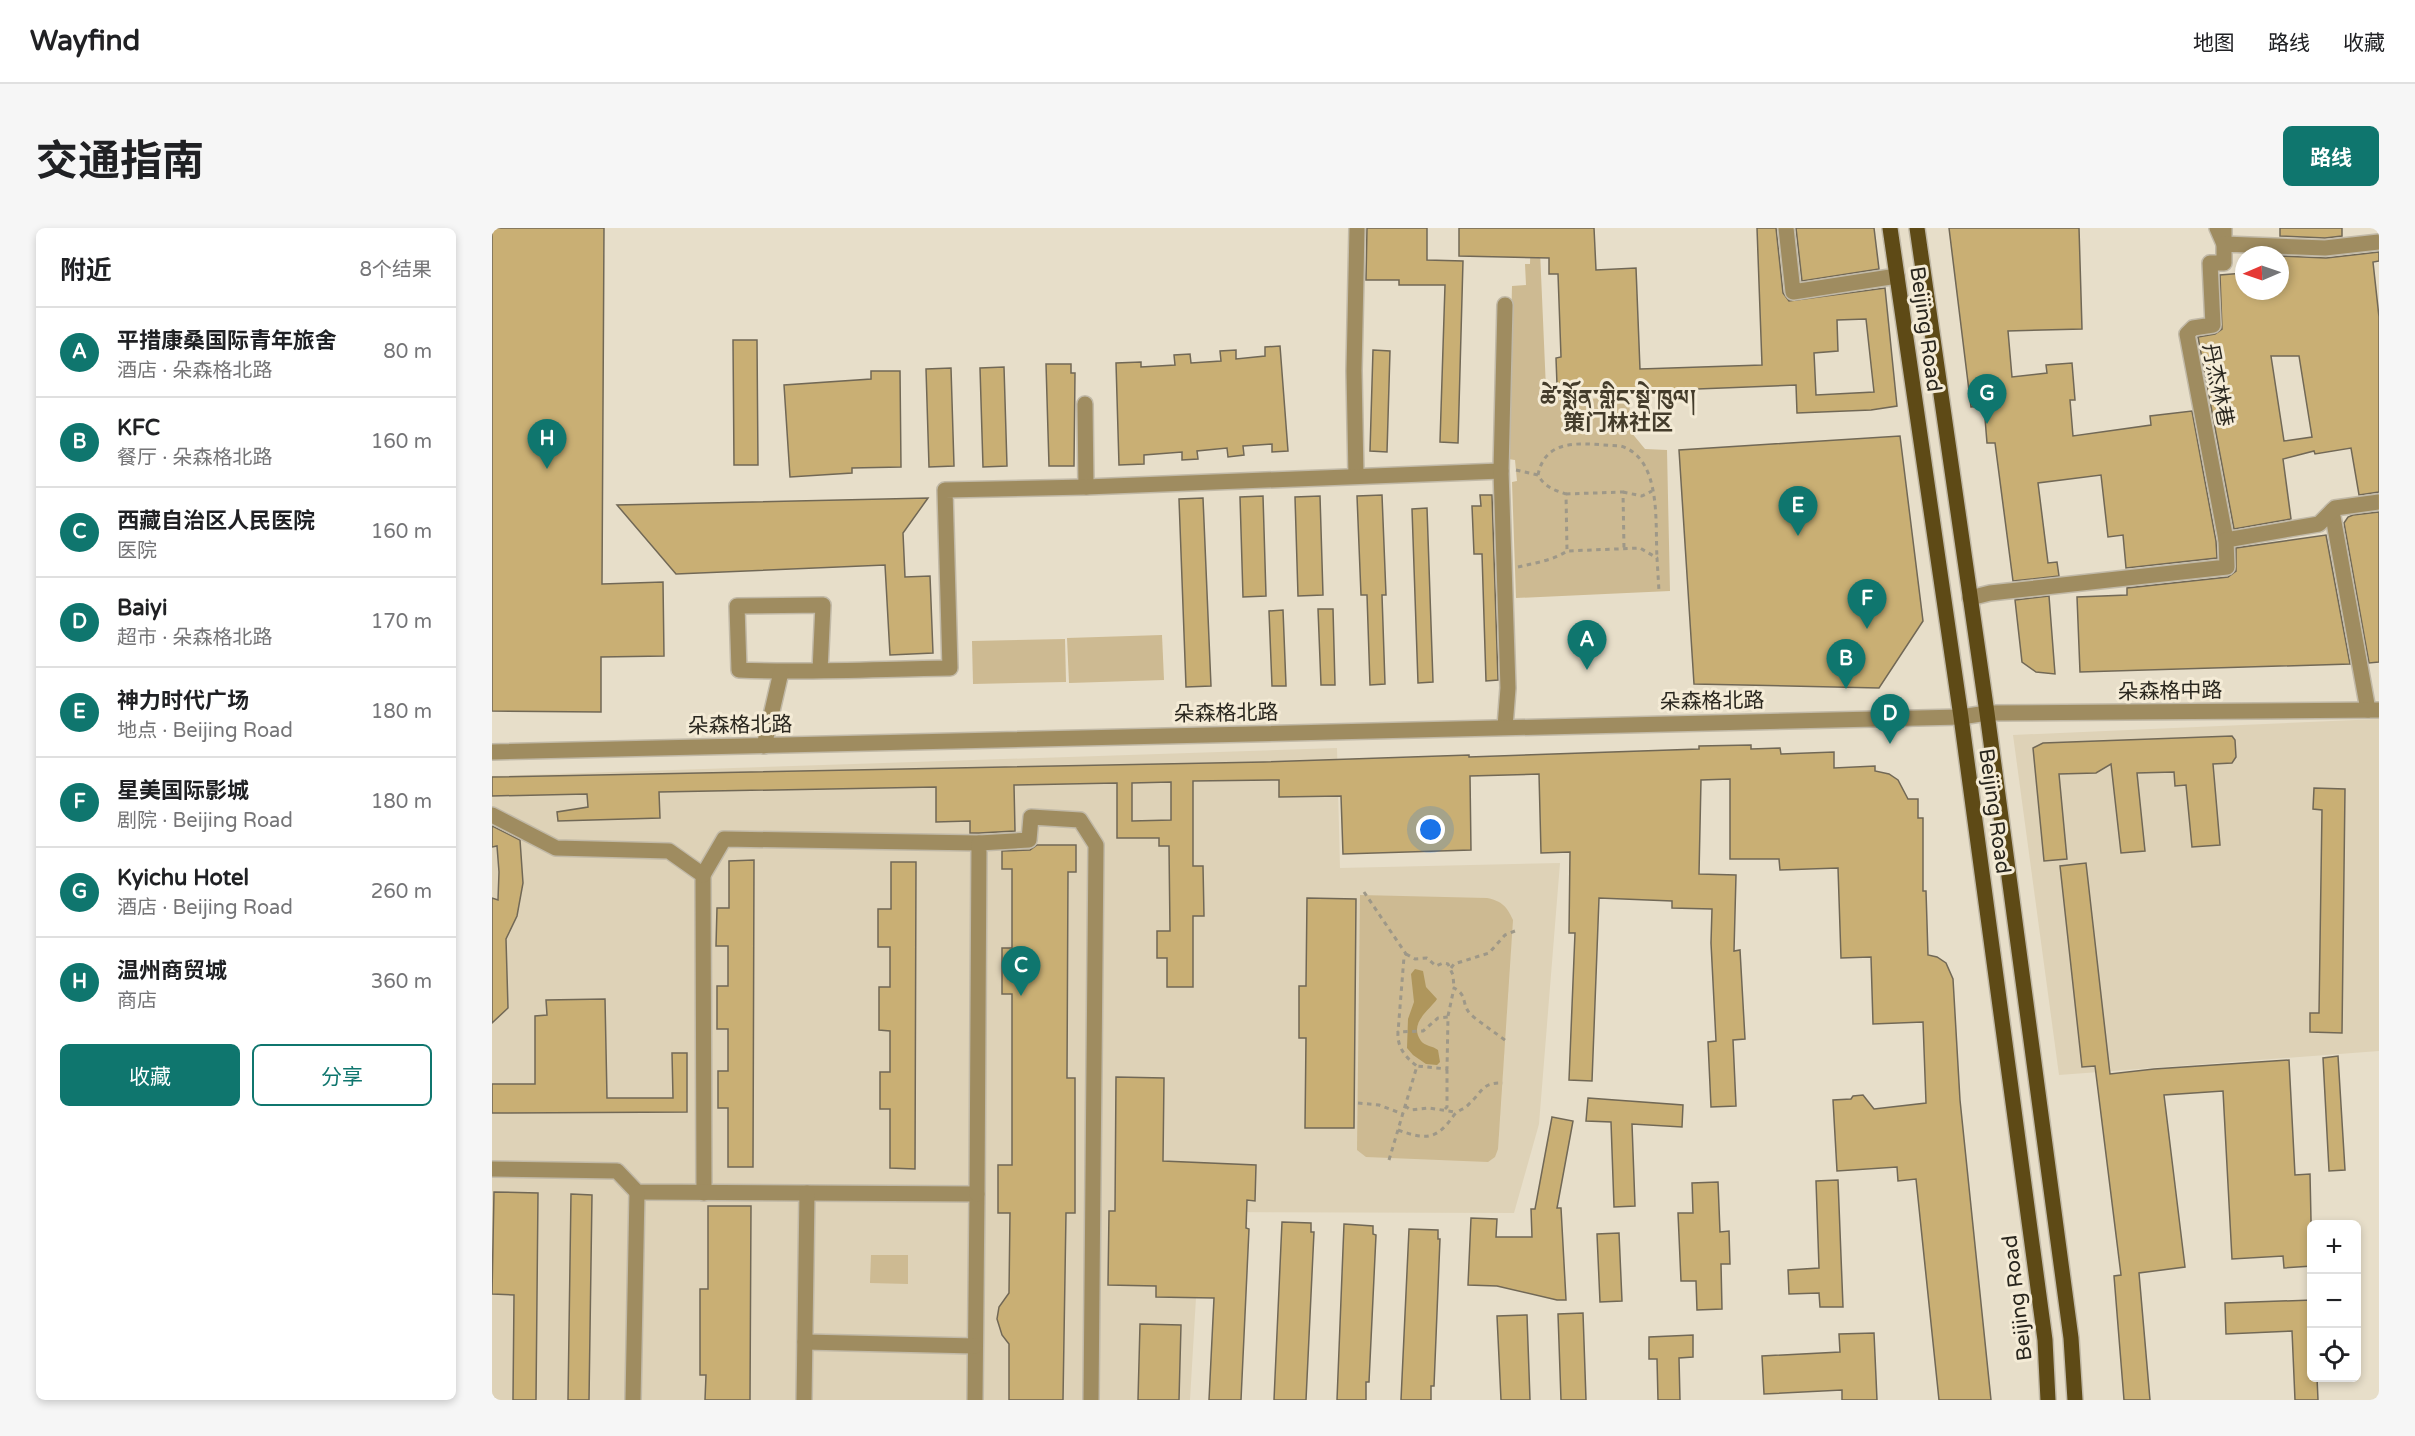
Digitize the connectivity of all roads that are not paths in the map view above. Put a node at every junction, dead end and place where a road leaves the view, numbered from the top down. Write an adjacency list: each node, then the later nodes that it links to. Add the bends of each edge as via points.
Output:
1 (1358, 228): 13 (street)
2 (1786, 228): 9 (street, via 1793,292)
3 (1890, 228): 9 (main road, Beijing Road)
4 (1917, 228): 18 (main road, Beijing Road)
5 (2217, 228): 8 (street)
6 (2224, 228): 8 (street)
7 (2379, 242): 8 (street, via 2325,248)
8 (2224, 244): 17 (street, 丹杰林巷, via 2224,262 2210,263 2213,325 2193,328 2187,334)
9 (1897, 276): 23 (main road, Beijing Road)
10 (1505, 305): 12 (street)
11 (1085, 404): 14 (street)
12 (1502, 471): 13 (street); 24 (street, via 1508,688)
13 (1356, 476): 14 (street)
14 (1086, 487): 19 (street, via 945,490 950,668)
15 (2379, 502): 16 (street)
16 (2332, 511): 17 (street, via 2319,524); 21 (street)
17 (2226, 540): 18 (street, 丹杰林巷, via 2227,567)
18 (1970, 598): 22 (main road, Beijing Road)
19 (820, 671): 20 (street); 20 (street, via 823,605 737,606 739,670)
20 (781, 672): 25 (street)
21 (2373, 710): 22 (street, 朵森格中路)
22 (1987, 713): 23 (street, 朵森格中路); 42 (main road, Beijing Road, via 2070,1326)
23 (1961, 717): 24 (street, 朵森格北路); 41 (main road, Beijing Road, via 2044,1340)
24 (1505, 727): 25 (street, 朵森格北路)
25 (764, 746): 26 (street, 朵森格北路)
26 (492, 752)
27 (492, 815): 29 (street, via 556,848 669,851)
28 (979, 843): 29 (street, via 724,839); 34 (street); 40 (street, via 1029,840 1031,817 1080,820 1096,845)
29 (703, 875): 32 (street)
30 (492, 1169): 31 (street, via 616,1171)
31 (637, 1192): 32 (street); 37 (street)
32 (704, 1192): 33 (street)
33 (807, 1193): 34 (street); 35 (street)
34 (977, 1194): 36 (street)
35 (805, 1342): 36 (street); 38 (street)
36 (975, 1346): 39 (street)
37 (633, 1400)
38 (804, 1400)
39 (975, 1400)
40 (1091, 1400)
41 (2048, 1400)
42 (2075, 1400)

